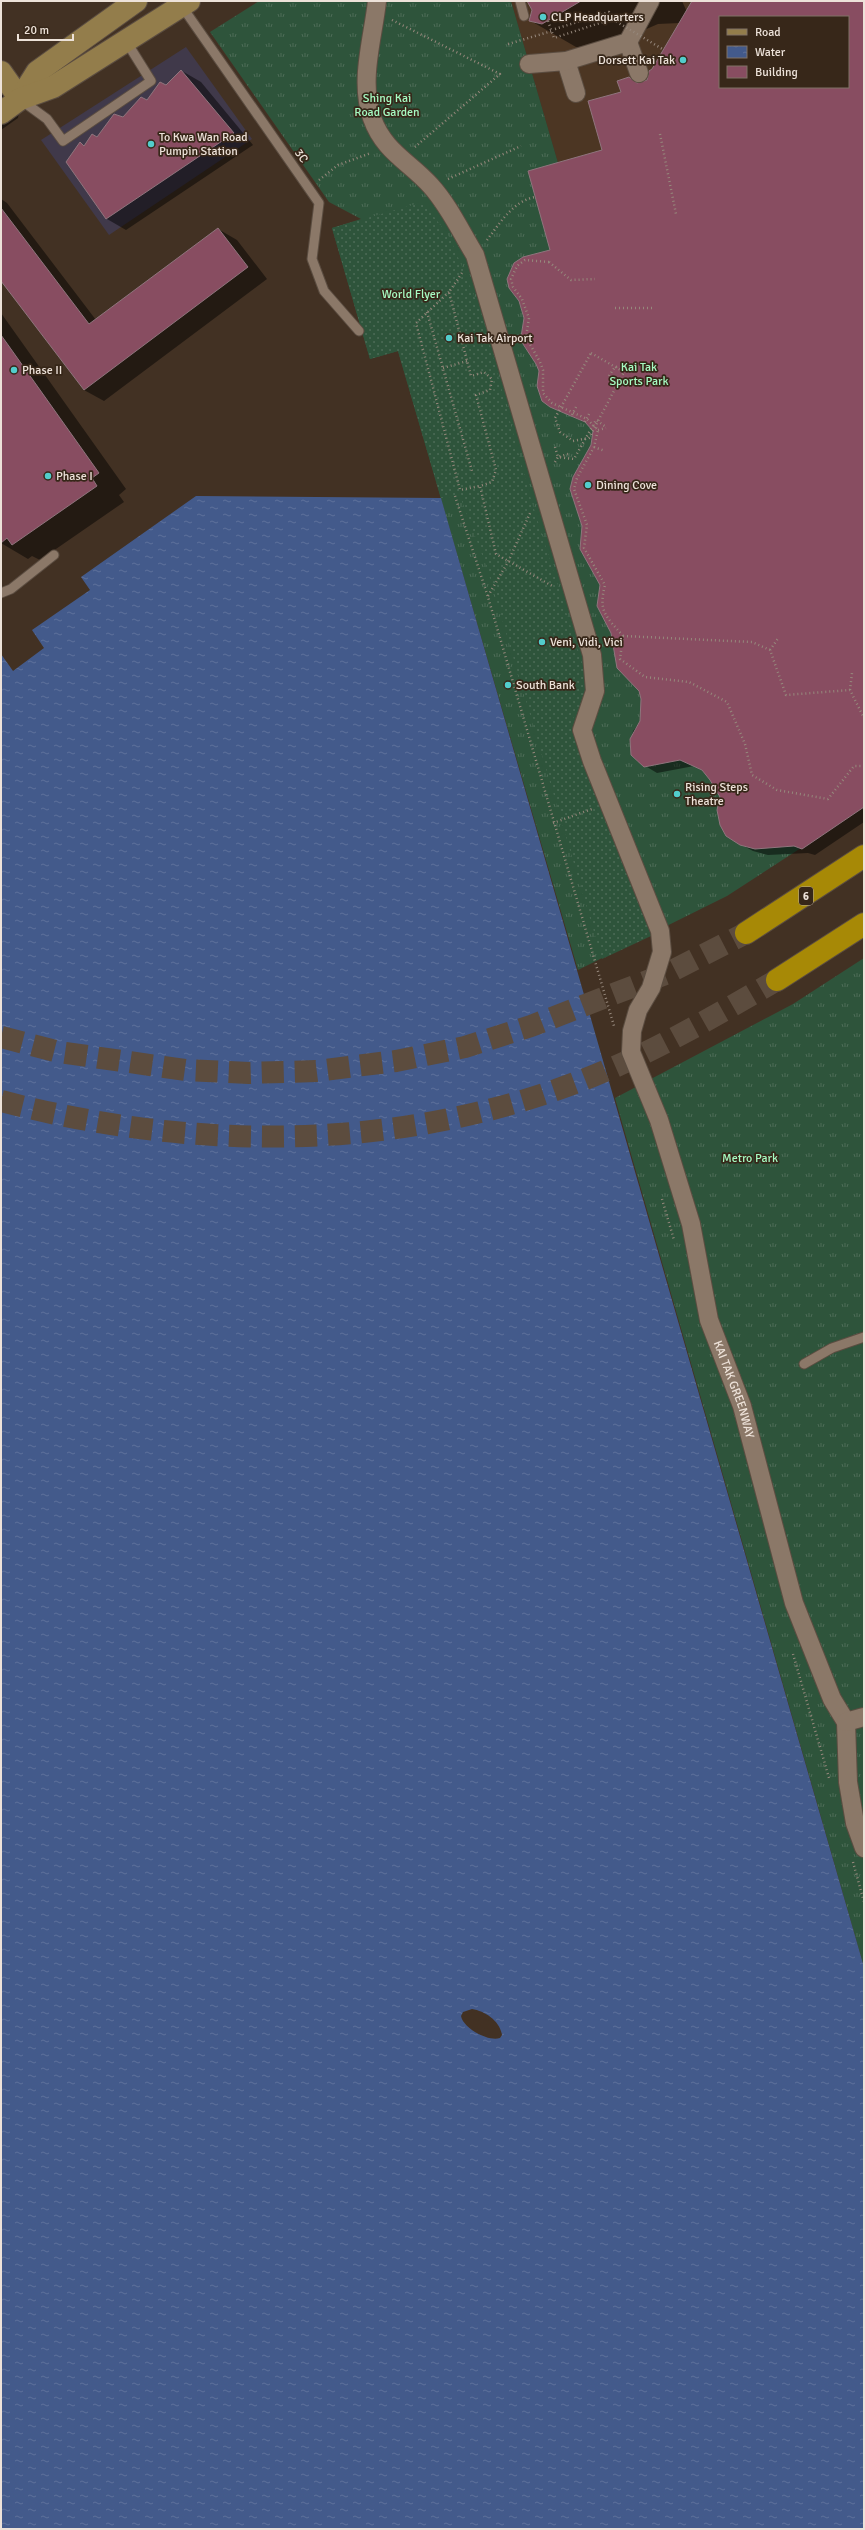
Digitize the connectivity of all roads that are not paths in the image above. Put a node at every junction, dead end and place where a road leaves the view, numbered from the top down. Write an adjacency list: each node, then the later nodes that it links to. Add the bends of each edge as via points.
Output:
1 (136, 1): 14 (main road, via 37,72)
2 (520, 1): 6 (lane)
3 (650, 1): 8 (street)
4 (185, 3): 7 (main road); 16 (lane, 3C / 3C, via 319,203 312,259 324,291)
5 (376, 6): 26 (street, KAI TAK GREENWAY, via 369,51 369,99 372,118 394,153 432,187 475,255 592,655 595,691 582,730 660,931 662,952 651,988 638,1010 630,1052 659,1120 691,1224 708,1320 742,1406 794,1603 832,1699)
6 (524, 16)
7 (126, 41): 14 (main road, via 53,87); 14 (lane, via 151,82 63,141 47,119)
8 (628, 42): 9 (street); 12 (street)
9 (566, 61): 10 (street); 13 (street)
10 (529, 64)
11 (1, 72): 14 (main road)
12 (639, 73)
13 (576, 93)
14 (20, 99): 15 (main road)
15 (1, 113)
16 (359, 331)
17 (54, 555): 18 (lane, via 11,589)
18 (1, 593)
19 (864, 856): 21 (highway, 6)
20 (864, 924): 22 (highway)
21 (746, 933)
22 (777, 980)
23 (864, 1337): 24 (lane, via 832,1348)
24 (804, 1364)
25 (864, 1717): 26 (street)
26 (846, 1722): 27 (street, KAI TAK GREENWAY, via 848,1782 855,1823)
27 (864, 1848)

